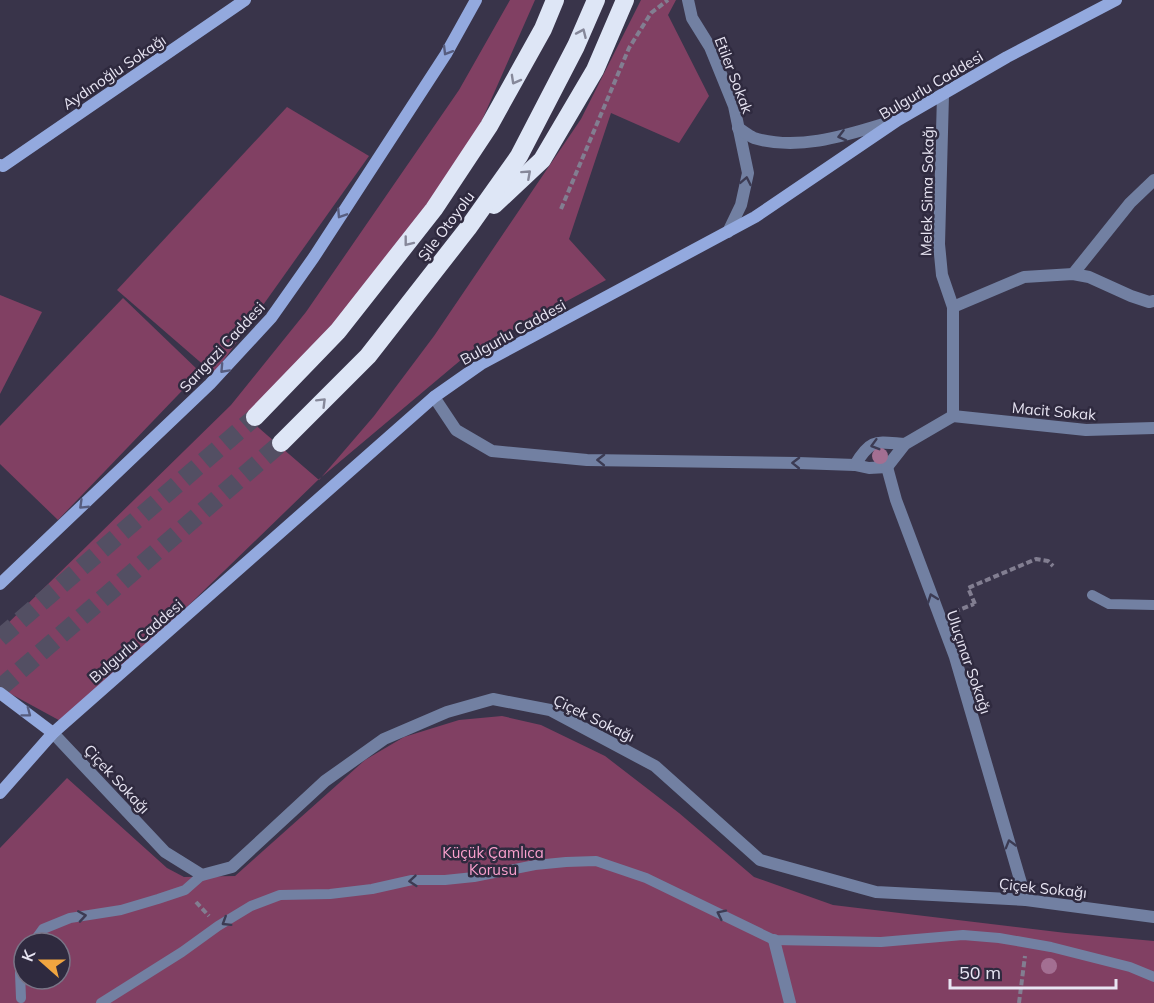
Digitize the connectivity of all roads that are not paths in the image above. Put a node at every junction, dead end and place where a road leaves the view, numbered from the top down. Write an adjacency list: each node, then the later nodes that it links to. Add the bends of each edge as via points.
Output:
1 (245, 0): 11 (main road, Aydınoğlu Sokağı)
2 (476, 0): 26 (main road, Sarıgazi Caddesi, one-way to 26, via 446,54 272,318 210,384)
3 (554, 0): 19 (highway, Şile Otoyolu, one-way to 19, via 543,28 489,126 434,209 338,331)
4 (596, 0): 13 (highway, Şile Otoyolu, one-way to 4, via 519,156)
5 (625, 0): 13 (highway, one-way to 5, via 543,160 595,70)
6 (688, 0): 10 (street, Etiler Sokak, via 692,18 710,47 734,106)
7 (1116, 0): 8 (main road, Bulgurlu Caddesi)
8 (943, 95): 9 (main road, Bulgurlu Caddesi); 17 (street, Melek Sima Sokağı, via 939,244 942,275)
9 (898, 120): 10 (street, Etiler Sokak, one-way to 10, via 816,142 753,137); 14 (main road, Bulgurlu Caddesi)
10 (738, 128): 14 (street, Etiler Sokak, one-way to 10, via 741,206 748,173)
11 (0, 165)
12 (1154, 180): 15 (street, via 1130,203)
13 (468, 228): 22 (highway, Şile Otoyolu, one-way to 13, via 368,356)
14 (728, 232): 18 (main road, Bulgurlu Caddesi, via 481,364)
15 (1073, 274): 16 (street); 17 (street, via 1024,277)
16 (1154, 301)
17 (953, 308): 20 (street, Melek Sima Sokağı)
18 (434, 397): 24 (street, one-way to 18, via 587,460 492,452 456,430); 30 (main road, Bulgurlu Caddesi)
19 (255, 417)
20 (953, 417): 21 (street, Macit Sokak, via 1086,430); 23 (street)
21 (1154, 428)
22 (281, 443)
23 (904, 444): 24 (street, one-way to 24, via 878,442 865,448); 25 (street)
24 (855, 465): 25 (street)
25 (887, 466): 33 (street, Uluçınar Sokağı, one-way to 25, via 955,657)
26 (0, 584)
27 (1092, 595): 28 (lane, via 1109,604)
28 (1154, 605)
29 (0, 693): 30 (main road, one-way to 30)
30 (53, 733): 31 (main road, Bulgurlu Caddesi); 32 (street, Çiçek Sokağı, via 165,852)
31 (0, 793)
32 (202, 874): 33 (street, Çiçek Sokağı, via 232,867 325,781 384,739 447,712 493,699 550,710 655,766 760,860 876,892); 35 (lane, one-way to 32, via 70,918 121,910 185,890)
33 (1026, 900): 34 (street, Çiçek Sokağı)
34 (1154, 917)
35 (42, 931)
36 (774, 940): 37 (lane, via 881,942 963,935 1027,943 1130,967); 40 (lane, one-way to 40, via 646,878 596,861 535,865 474,877 412,880 330,894 280,895 251,906); 41 (street)
37 (1154, 977)
38 (21, 991): 39 (lane)
39 (21, 998)
40 (101, 1003)
41 (790, 1003)

